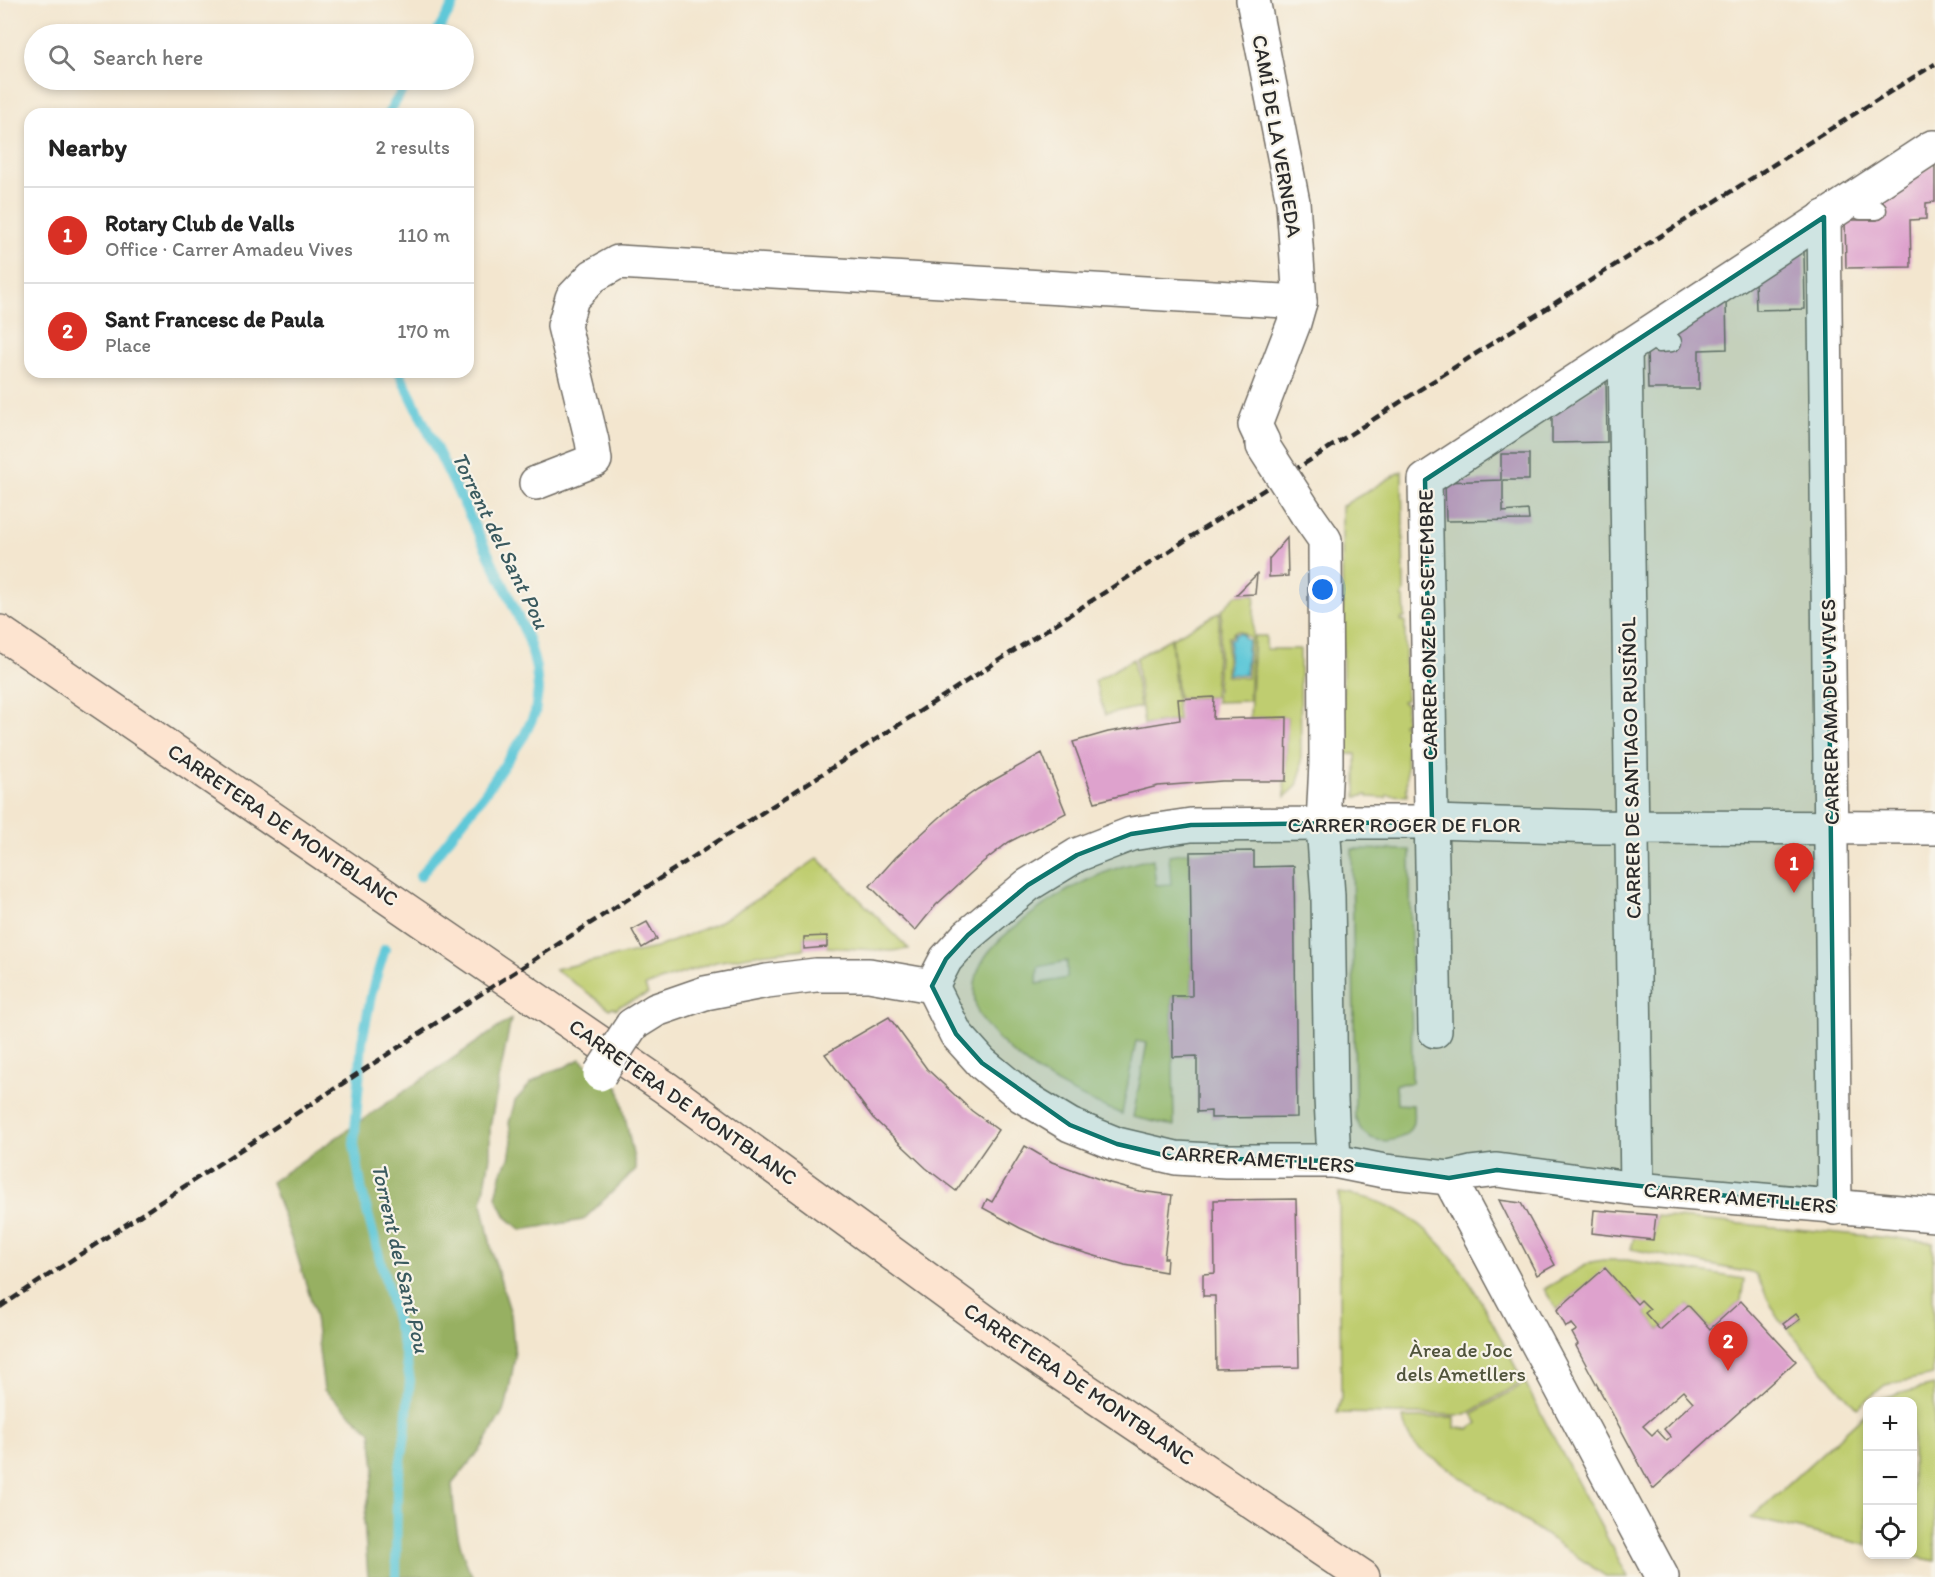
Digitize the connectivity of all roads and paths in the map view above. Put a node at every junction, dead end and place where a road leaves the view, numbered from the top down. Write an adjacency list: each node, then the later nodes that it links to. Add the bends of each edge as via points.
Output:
1 (1252, 0): 4 (street, CAMÍ DE LA VERNEDA, via 1293,202)
2 (1935, 147): 3 (street, CARRER ONZE DE SETEMBRE, via 1865,204)
3 (1824, 217): 5 (street, CARRER ONZE DE SETEMBRE); 11 (street, CARRER AMADEU VIVES)
4 (1300, 302): 6 (street, via 618,262 593,276 572,298 564,327 595,460); 9 (street, CAMÍ DE LA VERNEDA, bridge, via 1255,425 1263,446 1325,540)
5 (1649, 340): 8 (street, CARRER ONZE DE SETEMBRE, via 1425,480); 10 (street, CARRER DE SANTIAGO RUSIÑOL)
6 (536, 483)
7 (0, 632): 21 (main road, CARRETERA DE MONTBLANC, via 666,1088 1005,1336)
8 (1432, 822): 9 (street, CARRER ROGER DE FLOR); 10 (street, CARRER ROGER DE FLOR); 14 (street, CARRER ONZE DE SETEMBRE)
9 (1323, 824): 13 (street, CARRER ROGER DE FLOR, via 1191,825 1131,834 1077,855 1028,885 968,934 946,958); 16 (street)
10 (1632, 826): 11 (street, CARRER ROGER DE FLOR); 18 (street, CARRER DE SANTIAGO RUSIÑOL)
11 (1831, 827): 12 (street, CARRER ROGER DE FLOR); 19 (street, CARRER AMADEU VIVES)
12 (1935, 828)
13 (932, 986): 15 (street, bridge, via 869,975 816,975 705,993 656,1010 632,1025); 16 (street, CARRER AMETLLERS, via 956,1034 982,1064 1022,1096 1070,1125 1116,1144 1176,1158)
14 (1435, 1031)
15 (600, 1074)
16 (1334, 1161): 17 (street, CARRER AMETLLERS)
17 (1449, 1178): 18 (street, CARRER AMETLLERS, via 1497,1170); 22 (street)
18 (1637, 1189): 19 (street, CARRER AMETLLERS)
19 (1835, 1208): 20 (street, CARRER AMETLLERS)
20 (1935, 1215)
21 (1363, 1577)
22 (1662, 1577)

